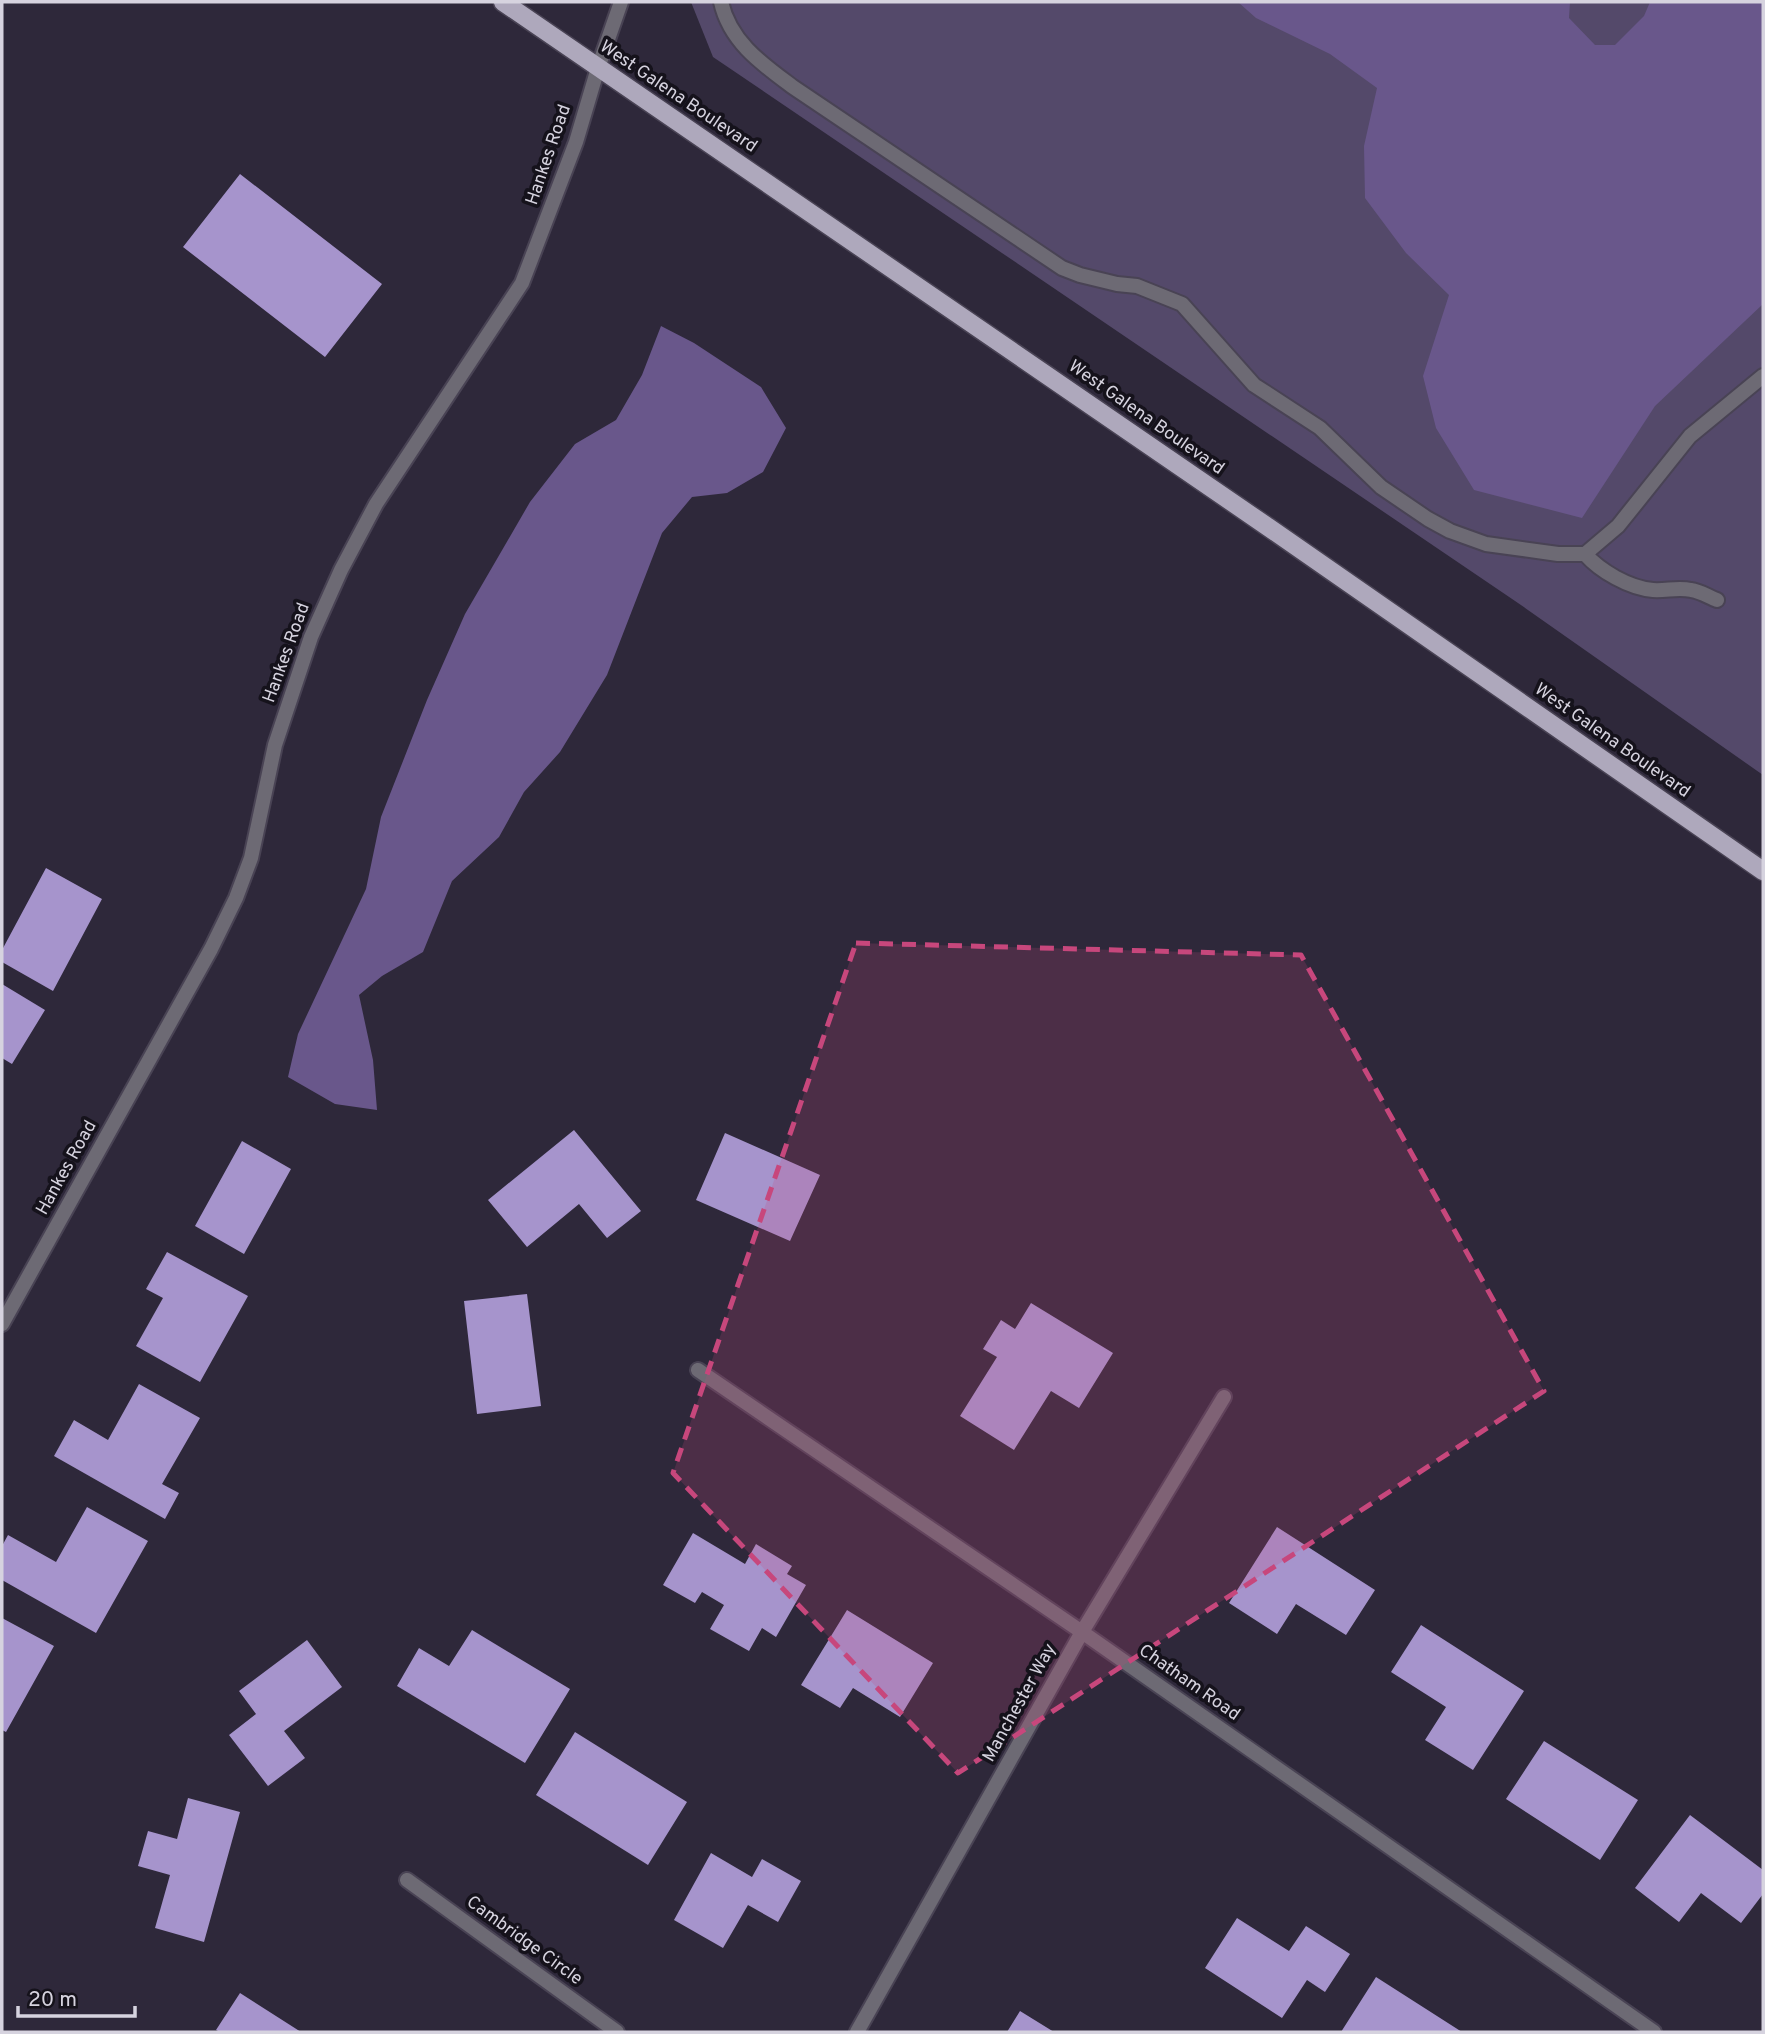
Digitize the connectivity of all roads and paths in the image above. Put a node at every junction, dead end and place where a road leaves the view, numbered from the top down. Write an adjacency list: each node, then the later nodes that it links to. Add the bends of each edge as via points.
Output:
1 (503, 2): 4 (main road, West Galena Boulevard)
2 (621, 2): 4 (street, Hankes Road)
3 (721, 2): 6 (street, via 738,39 753,57 1062,268 1137,286 1182,304 1254,385 1320,428 1381,486 1428,519 1486,544)
4 (598, 68): 8 (main road, West Galena Boulevard); 9 (street, Hankes Road, via 576,142 522,283 376,504 311,637 275,745 251,858 236,898)
5 (1763, 376): 6 (street, via 1690,436 1618,526)
6 (1585, 554): 7 (street, via 1633,586 1693,590)
7 (1717, 600)
8 (1763, 871)
9 (2, 1324)
10 (698, 1370): 12 (street, Chatham Road)
11 (1224, 1396): 12 (street, Manchester Way)
12 (1082, 1632): 15 (street, Manchester Way); 16 (street, Chatham Road)
13 (407, 1880): 14 (street, Cambridge Circle)
14 (617, 2032)
15 (857, 2032)
16 (1654, 2032)

